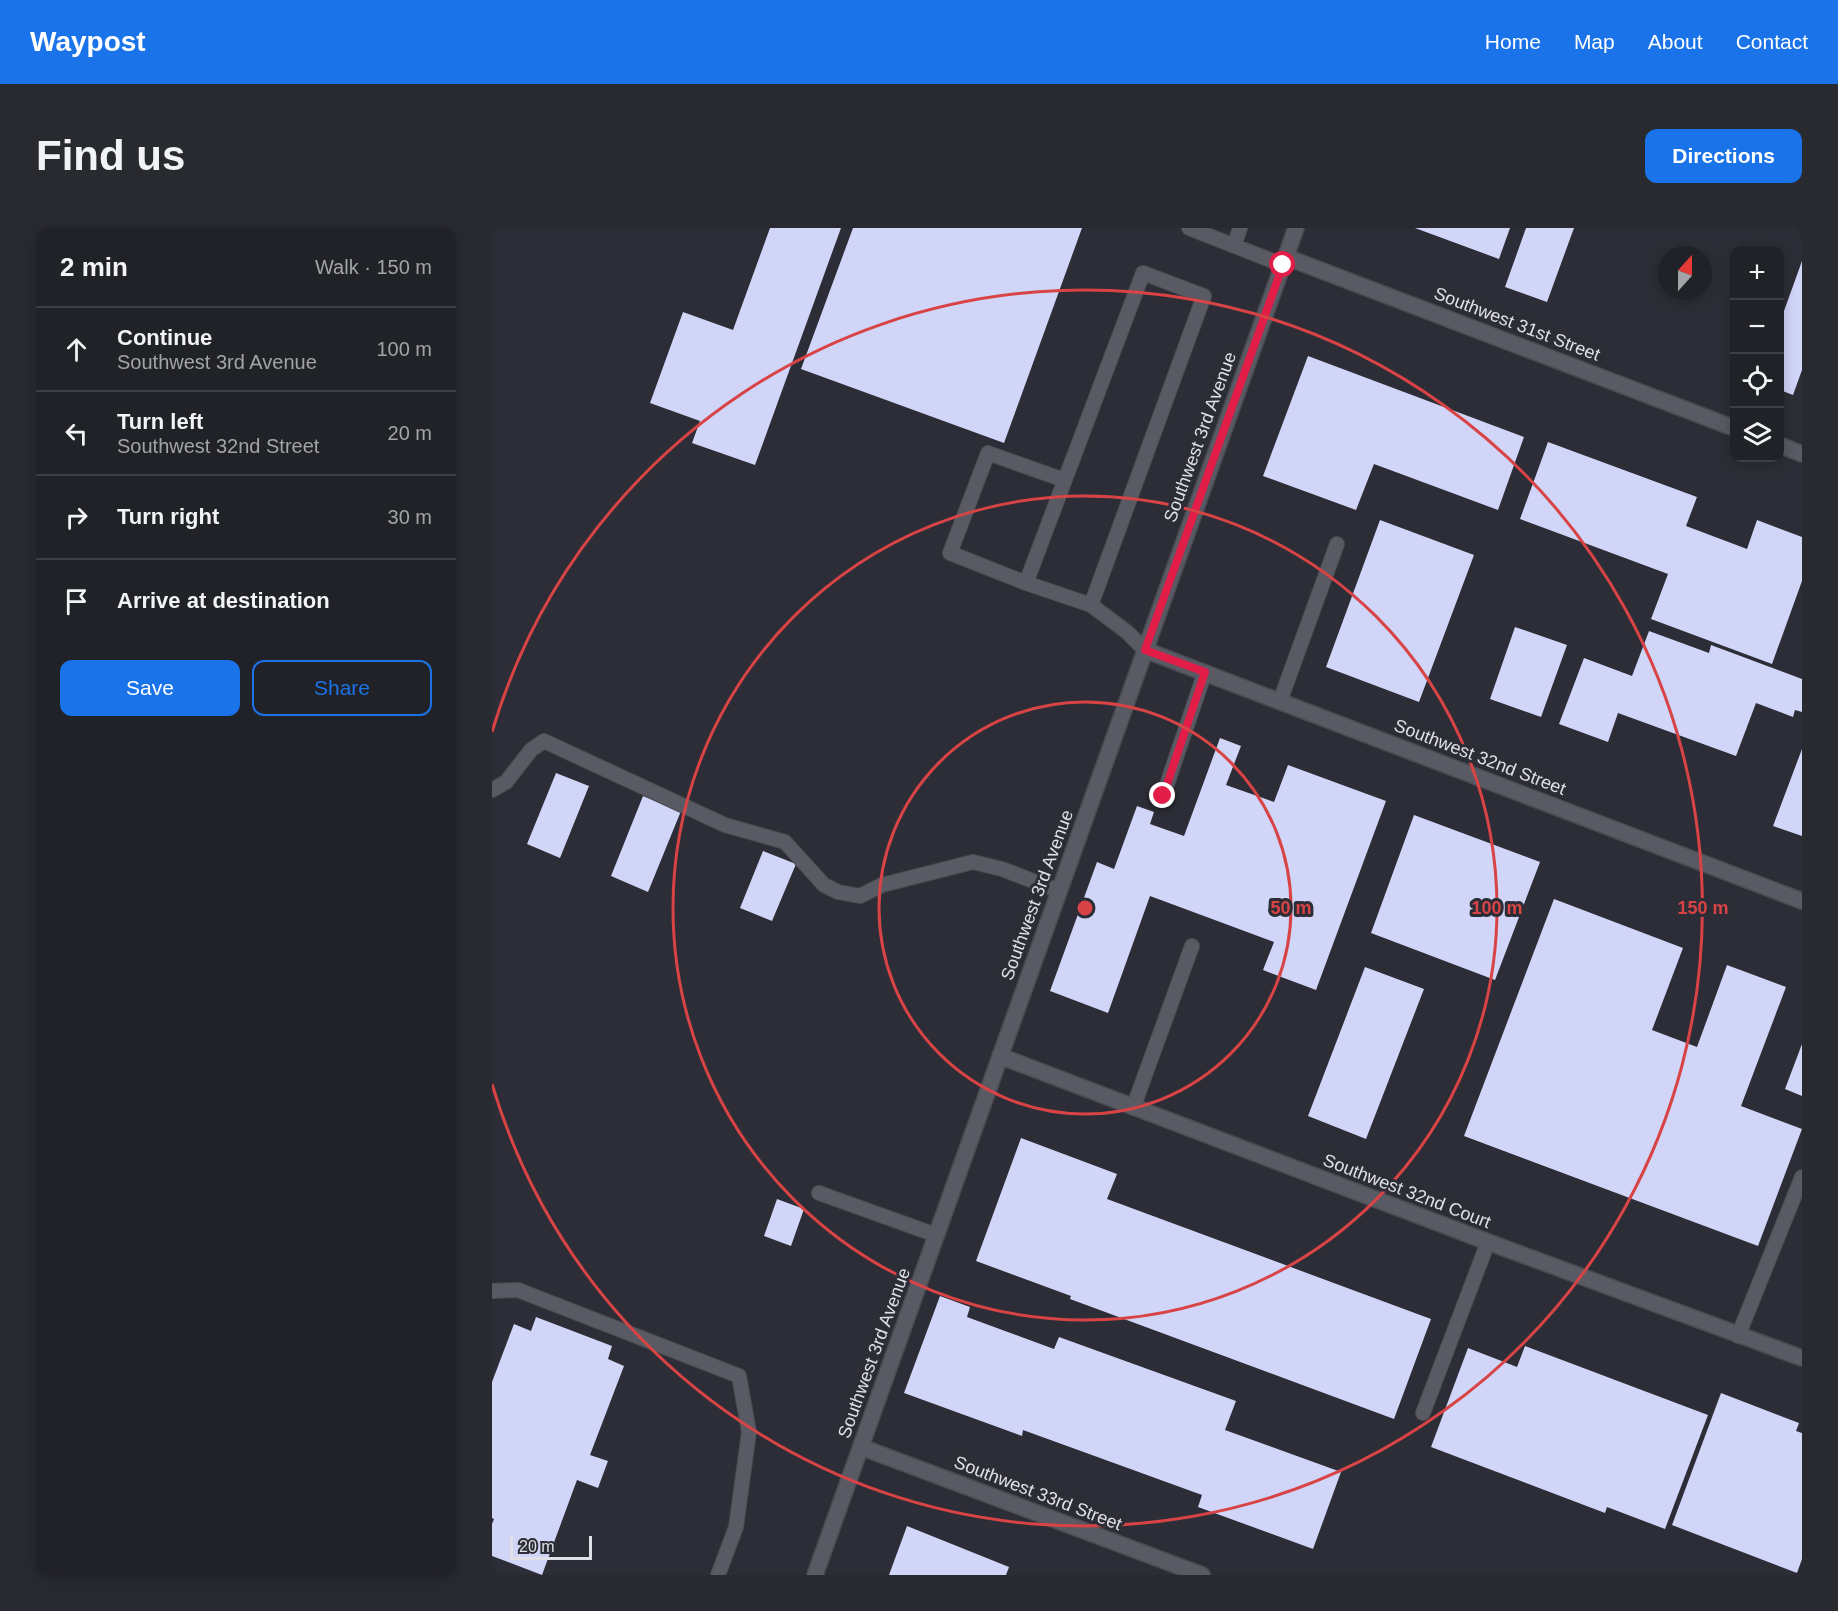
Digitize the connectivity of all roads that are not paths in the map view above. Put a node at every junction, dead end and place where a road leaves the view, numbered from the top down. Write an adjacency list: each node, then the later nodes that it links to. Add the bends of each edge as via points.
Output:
1 (1189, 228): 4 (lane)
2 (1240, 228): 4 (lane)
3 (1296, 228): 5 (street, Southwest 3rd Avenue)
4 (1234, 246): 5 (lane)
5 (1284, 261): 6 (street, Southwest 31st Street); 13 (street, Southwest 3rd Avenue)
6 (1730, 427)
7 (1784, 447): 8 (street)
8 (1802, 454)
9 (1064, 480): 11 (lane); 11 (lane, via 988,453 950,553); 12 (lane, via 1143,273 1204,296)
10 (1337, 544): 15 (lane)
11 (1026, 584): 12 (lane)
12 (1091, 605): 13 (lane)
13 (1145, 650): 14 (street, Southwest 32nd Street); 18 (street, Southwest 3rd Avenue)
14 (1205, 672): 15 (street, Southwest 32nd Street); 17 (lane)
15 (1280, 701): 19 (street, Southwest 32nd Street)
16 (492, 790): 18 (lane, via 506,782 531,750 544,741 725,825 785,842 824,885 838,892 860,896 882,885 973,862)
17 (1163, 796)
18 (1059, 891): 21 (street, Southwest 3rd Avenue)
19 (1802, 901)
20 (1192, 946): 22 (lane)
21 (1000, 1056): 22 (street, Southwest 32nd Court); 25 (street, Southwest 3rd Avenue)
22 (1133, 1108): 26 (street, Southwest 32nd Court)
23 (1802, 1177): 28 (lane)
24 (819, 1193): 25 (lane)
25 (936, 1235): 31 (street, Southwest 3rd Avenue)
26 (1488, 1242): 28 (street, Southwest 32nd Court); 30 (lane)
27 (492, 1291): 32 (lane, via 518,1290 740,1376 749,1432 736,1527)
28 (1738, 1336): 29 (street, Southwest 32nd Court)
29 (1802, 1358)
30 (1423, 1413)
31 (861, 1447): 33 (street, Southwest 3rd Avenue); 34 (street, Southwest 33rd Street)
32 (718, 1575)
33 (815, 1575)
34 (1202, 1575)

